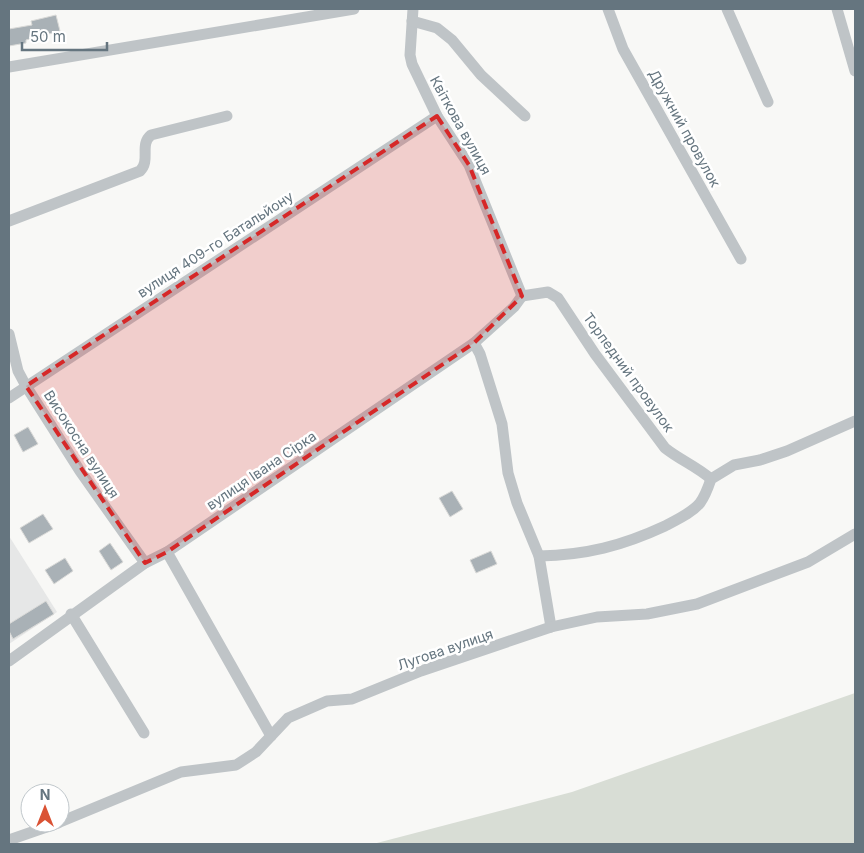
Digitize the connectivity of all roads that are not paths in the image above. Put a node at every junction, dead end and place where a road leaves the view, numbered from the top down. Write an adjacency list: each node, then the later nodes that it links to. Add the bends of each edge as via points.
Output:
1 (354, 9): 7 (street)
2 (413, 9): 6 (street, Квіткова вулиця)
3 (608, 9): 14 (street, Дружний провулок, via 623,49)
4 (727, 9): 9 (street)
5 (837, 9): 8 (street)
6 (412, 21): 11 (street, Квіткова вулиця, via 412,64); 12 (street, via 437,28 452,40 482,75)
7 (9, 67)
8 (855, 71)
9 (768, 102)
10 (227, 116): 13 (street, via 151,135 145,143 146,162 140,171)
11 (437, 116): 15 (street, Квіткова вулиця, via 469,165); 18 (street, вулиця 409-го Батальйону)
12 (525, 116)
13 (9, 221)
14 (741, 259)
15 (522, 296): 17 (street, вулиця Івана Сірка); 21 (street, Торпедний провулок, via 548,292 558,298 594,354 666,448 679,460 698,468)
16 (9, 334): 18 (street, Високосна вулиця, via 18,371)
17 (474, 343): 23 (street, вулиця Івана Сірка); 24 (street, via 502,424 508,473 517,503)
18 (26, 386): 19 (street, вулиця 409-го Батальйону); 25 (street, Високосна вулиця, via 80,471)
19 (9, 398)
20 (855, 421): 21 (street, via 787,451 734,465)
21 (711, 479): 24 (street, via 699,505 643,536 605,549)
22 (855, 534): 27 (street, Лугова вулиця, via 808,562 698,604 648,614 597,617)
23 (167, 552): 25 (street, вулиця Івана Сірка); 30 (street)
24 (539, 556): 27 (street)
25 (145, 563): 26 (street, вулиця Івана Сірка)
26 (71, 614): 28 (street, вулиця Івана Сірка); 29 (street)
27 (551, 627): 30 (street, Лугова вулиця, via 421,671 352,699 327,701 288,718)
28 (9, 661)
29 (144, 733)
30 (271, 736): 31 (street, Лугова вулиця, via 248,759 236,765 181,772)
31 (70, 818)
32 (30, 833): 33 (street, Лугова вулиця)
33 (9, 840)

